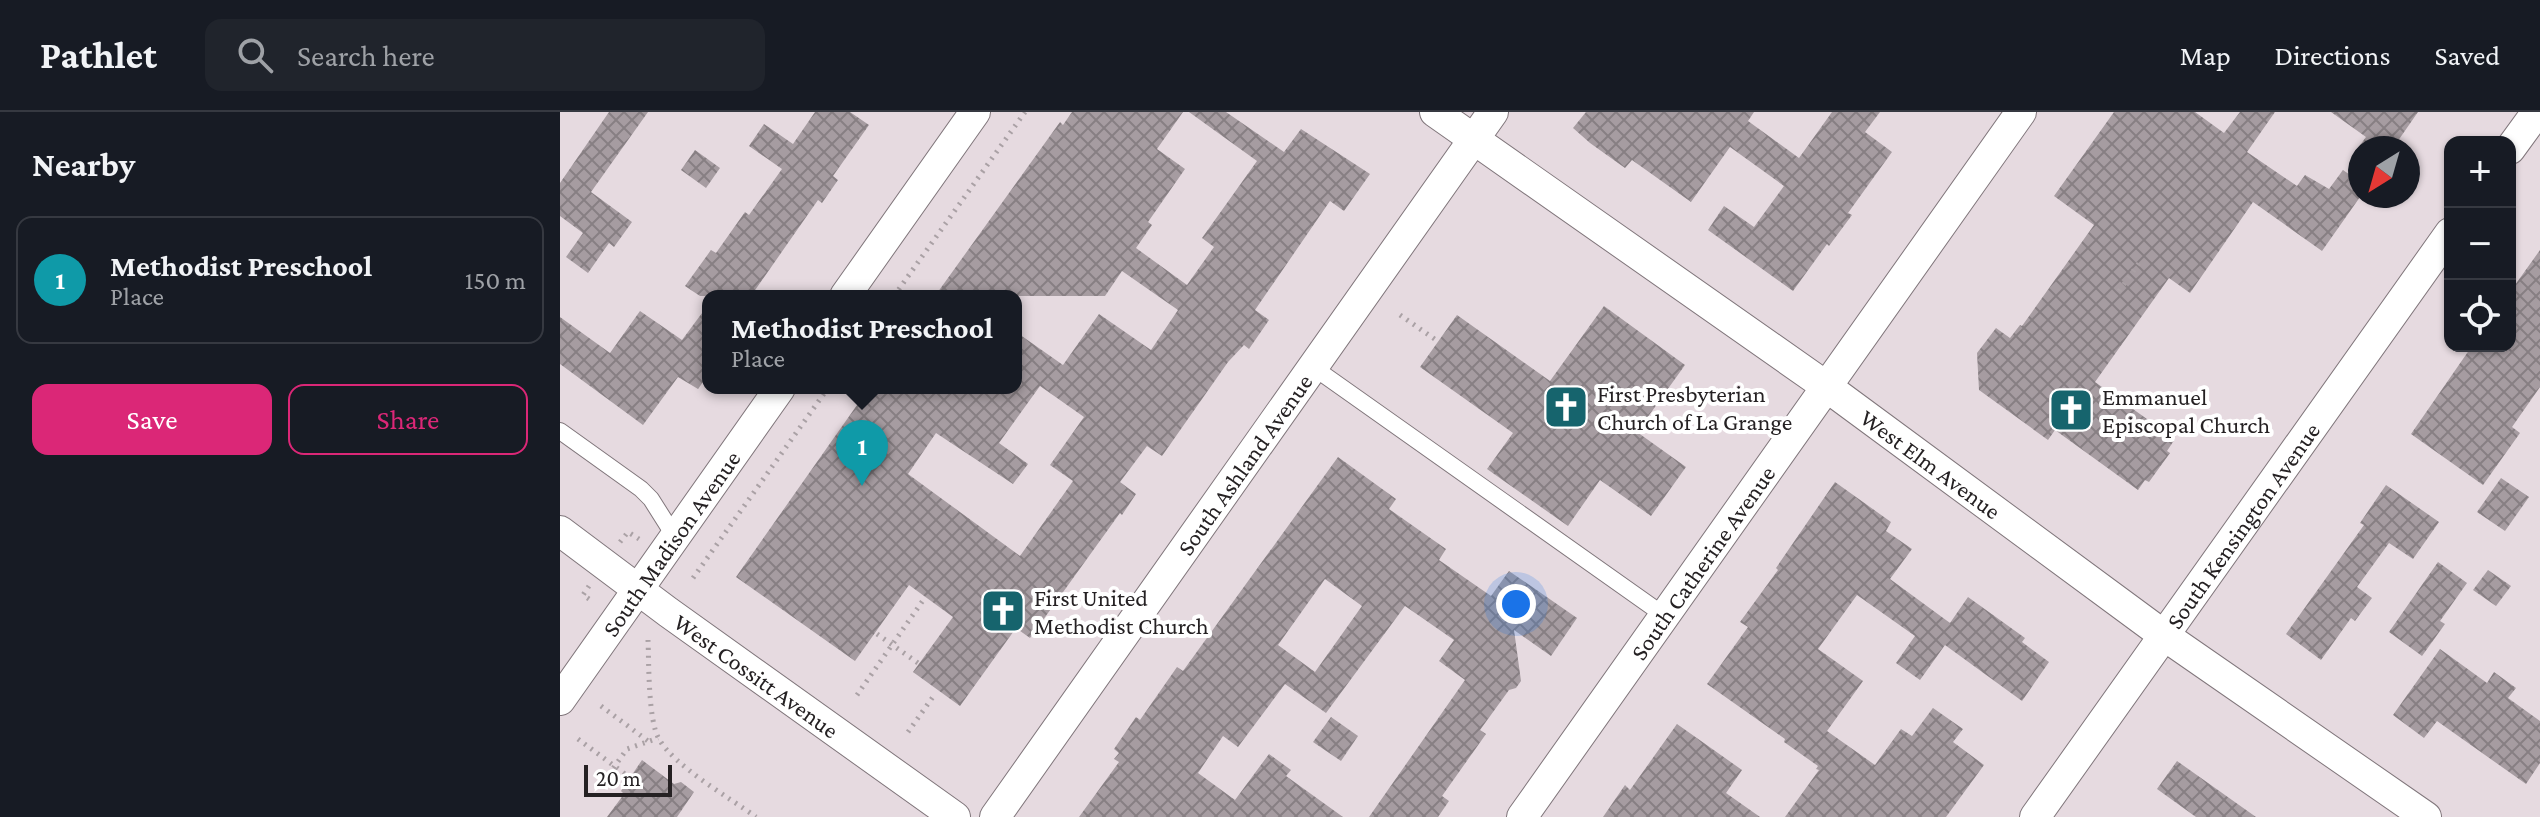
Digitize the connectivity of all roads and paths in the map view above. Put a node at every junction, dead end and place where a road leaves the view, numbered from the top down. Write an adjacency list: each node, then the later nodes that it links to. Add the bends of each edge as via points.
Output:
1 (975, 112): 11 (street)
2 (1025, 112): 12 (path)
3 (1435, 112): 7 (street, West Elm Avenue)
4 (1493, 112): 7 (street, South Ashland Avenue)
5 (2021, 112): 17 (street, South Catherine Avenue)
6 (2537, 112): 8 (street)
7 (1474, 139): 16 (street, South Ashland Avenue); 17 (street, West Elm Avenue)
8 (2516, 141)
9 (2444, 241): 30 (street, South Kensington Avenue)
10 (2142, 259): 13 (path)
11 (849, 290)
12 (898, 290)
13 (2119, 291)
14 (1400, 315): 15 (path)
15 (1436, 340)
16 (1313, 367): 28 (lane); 47 (street, South Ashland Avenue)
17 (1827, 387): 28 (street, South Catherine Avenue); 30 (street, West Elm Avenue)
18 (776, 394): 22 (street, South Madison Avenue)
19 (824, 394): 24 (path)
20 (560, 431): 22 (lane, via 641,489)
21 (560, 531): 26 (street, West Cossitt Avenue)
22 (675, 537): 26 (street, South Madison Avenue)
23 (686, 572): 24 (path)
24 (693, 578): 25 (path)
25 (688, 585)
26 (638, 589): 36 (street, South Madison Avenue); 46 (street, West Cossitt Avenue)
27 (924, 599): 32 (path)
28 (1665, 616): 48 (street, South Catherine Avenue)
29 (877, 634): 32 (path)
30 (2162, 634): 49 (street, South Kensington Avenue); 50 (street, West Elm Avenue)
31 (648, 640): 39 (path)
32 (893, 645): 33 (path); 35 (path)
33 (918, 663)
34 (935, 694): 38 (path)
35 (857, 695)
36 (560, 700)
37 (601, 706): 41 (path)
38 (908, 732)
39 (658, 738): 41 (path); 45 (path, via 674,757)
40 (578, 739): 42 (path)
41 (648, 742): 42 (path, via 627,749)
42 (614, 766): 43 (path); 44 (path)
43 (625, 774)
44 (604, 781)
45 (756, 817)
46 (955, 817)
47 (995, 817)
48 (1522, 817)
49 (2035, 817)
50 (2426, 817)

